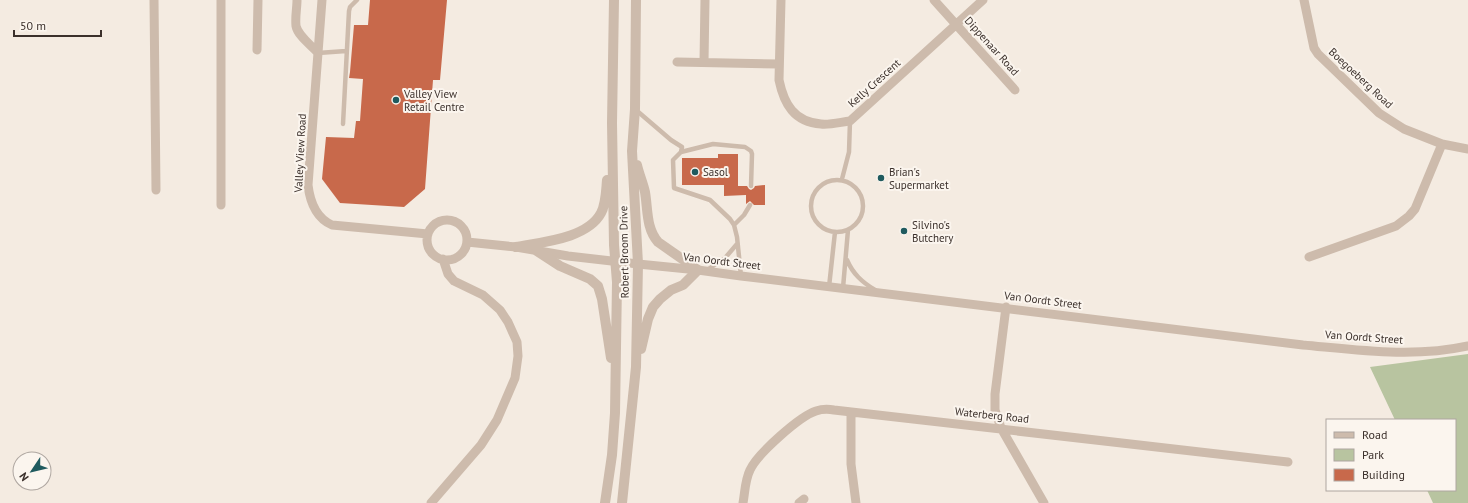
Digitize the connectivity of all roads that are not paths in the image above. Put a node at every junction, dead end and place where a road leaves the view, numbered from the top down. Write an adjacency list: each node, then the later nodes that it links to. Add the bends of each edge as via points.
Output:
1 (154, 0): 32 (street)
2 (221, 0): 33 (street)
3 (258, 0): 15 (street)
4 (297, 0): 17 (street, via 296,27)
5 (322, 0): 17 (street, Valley View Road)
6 (357, 0): 16 (lane, via 350,7)
7 (614, 0): 24 (street, Robert Broom Drive)
8 (636, 0): 22 (street, Robert Broom Drive)
9 (705, 0): 19 (street)
10 (781, 0): 20 (street, Kelly Crescent)
11 (934, 0): 14 (street, Dippenaar Road)
12 (983, 0): 14 (street, Kelly Crescent)
13 (1304, 0): 26 (street, Boegoeberg Road, via 1312,42 1318,54 1380,113 1404,129)
14 (956, 25): 21 (street, Dippenaar Road); 23 (street, Kelly Crescent)
15 (257, 50)
16 (346, 51): 17 (lane); 25 (lane)
17 (318, 53): 38 (street, Valley View Road, via 308,186 309,196 317,214 332,225)
18 (677, 62): 19 (street)
19 (704, 62): 20 (street)
20 (780, 64): 23 (street, Kelly Crescent, via 779,80 782,92 786,104 794,112 807,120 822,124)
21 (1015, 90)
22 (635, 109): 28 (street, Robert Broom Drive); 29 (lane, via 671,140 682,146)
23 (850, 122): 30 (lane, via 849,152)
24 (612, 123): 41 (street, via 606,192 600,214 591,224 573,235); 46 (street, Robert Broom Drive)
25 (343, 124)
26 (1442, 144): 27 (street, Boegoeberg Road); 43 (street, via 1415,209 1404,221)
27 (1468, 149)
28 (632, 151): 47 (street, Robert Broom Drive); 48 (street, via 645,191 653,237)
29 (681, 152): 31 (lane, via 713,144 745,147 752,154); 35 (lane, via 673,160 674,188 710,200)
30 (842, 179): 36 (lane, via 856,187 863,202 860,218); 37 (lane, via 830,180 819,186 811,200 812,216 817,223)
31 (751, 186)
32 (156, 190)
33 (221, 205)
34 (750, 205): 35 (lane)
35 (734, 225): 40 (lane)
36 (848, 230): 37 (lane); 44 (lane)
37 (835, 232): 50 (lane)
38 (428, 234): 39 (street, via 435,223 448,219 465,229); 45 (street, via 428,247)
39 (467, 242): 41 (street); 45 (street, via 462,254 450,260)
40 (738, 244): 48 (lane, via 725,258); 49 (lane)
41 (516, 247): 42 (street)
42 (538, 251): 46 (street); 56 (street, via 560,266 594,281 598,286)
43 (1309, 257)
44 (846, 258): 51 (lane); 52 (lane, via 857,277)
45 (443, 260): 60 (street, via 448,274 454,281 484,295 500,310 517,342 518,356 515,378 497,420 478,449)
46 (616, 261): 47 (street, Van Oordt Street); 56 (street, Robert Broom Drive, via 618,282)
47 (638, 264): 48 (street, Van Oordt Street); 55 (street, Robert Broom Drive)
48 (702, 270): 49 (street, Van Oordt Street); 55 (street, via 683,285 671,290 653,306)
49 (741, 276): 50 (street, Van Oordt Street)
50 (829, 287): 51 (street, Van Oordt Street)
51 (843, 288): 52 (street, Van Oordt Street)
52 (877, 292): 53 (street, Van Oordt Street)
53 (1006, 307): 54 (street, Van Oordt Street, via 1379,353 1433,352); 58 (street, via 995,394 995,410)
54 (1468, 346)
55 (636, 367): 62 (street, Robert Broom Drive)
56 (615, 386): 61 (street, Robert Broom Drive, via 612,455)
57 (851, 412): 58 (street, Waterberg Road); 63 (street, Waterberg Road, via 827,409 816,411 777,439 760,455 749,471); 64 (street, via 851,464)
58 (1001, 428): 59 (street, Waterberg Road); 65 (street)
59 (1288, 462)
60 (431, 503)
61 (605, 503)
62 (622, 503)
63 (743, 503)
64 (856, 503)
65 (1044, 503)

